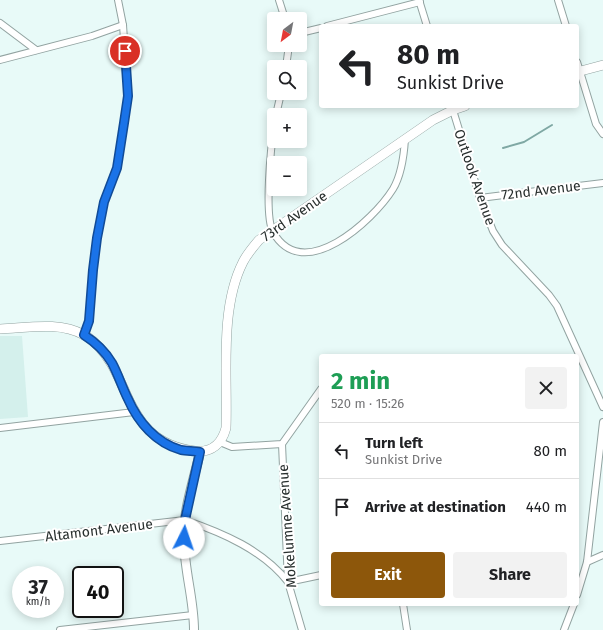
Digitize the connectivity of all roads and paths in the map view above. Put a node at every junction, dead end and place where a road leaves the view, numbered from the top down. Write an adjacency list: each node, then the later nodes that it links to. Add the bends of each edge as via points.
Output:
1 (118, 0): 10 (street)
2 (279, 0): 5 (street)
3 (558, 0): 9 (street)
4 (419, 1): 7 (street); 8 (street)
5 (283, 12)
6 (0, 23): 13 (street)
7 (334, 24)
8 (426, 24)
9 (565, 24)
10 (123, 25): 13 (street, via 92,36); 26 (street, via 128,96 117,168 104,202 97,238 89,321)
11 (319, 28): 12 (street)
12 (307, 31)
13 (36, 50): 14 (street)
14 (0, 60)
15 (603, 65): 16 (main road)
16 (579, 72)
17 (579, 75): 19 (street, via 596,124)
18 (452, 108): 20 (main road, 73rd Avenue); 23 (street, Outlook Avenue)
19 (603, 134)
20 (405, 139): 24 (main road, 73rd Avenue); 24 (street, via 394,188 369,218 340,241 312,252 300,252 284,245)
21 (272, 148): 24 (street, via 269,214)
22 (603, 182): 23 (street, 72nd Avenue)
23 (480, 198): 28 (street, Outlook Avenue, via 493,231 502,245 557,306)
24 (273, 231): 34 (main road, 73rd Avenue, via 259,240 250,251 235,282 227,330 226,428)
25 (0, 329): 26 (main road, via 48,326)
26 (84, 335): 31 (main road, via 103,351 112,363)
27 (579, 354): 30 (street, Outlook Avenue)
28 (579, 354)
29 (319, 392): 35 (street)
30 (603, 407)
31 (134, 412): 33 (street); 36 (main road, via 154,436 167,444 182,450)
32 (603, 422): 40 (street)
33 (0, 428)
34 (220, 442): 35 (street, via 232,447); 36 (main road, via 214,448)
35 (282, 444): 42 (street, Mokelumne Avenue)
36 (200, 452): 37 (street)
37 (185, 520): 38 (street, Altamont Avenue); 42 (street, Altamont Avenue, via 236,540 271,564); 46 (street, via 184,556)
38 (0, 542)
39 (603, 555): 40 (street)
40 (588, 562): 43 (street)
41 (319, 575): 42 (street)
42 (288, 582): 49 (street, Mokelumne Avenue)
43 (579, 589)
44 (403, 606): 50 (street)
45 (573, 606): 51 (street)
46 (193, 615): 47 (street); 48 (street)
47 (60, 630)
48 (194, 630)
49 (302, 630)
50 (407, 630)
51 (564, 630)

